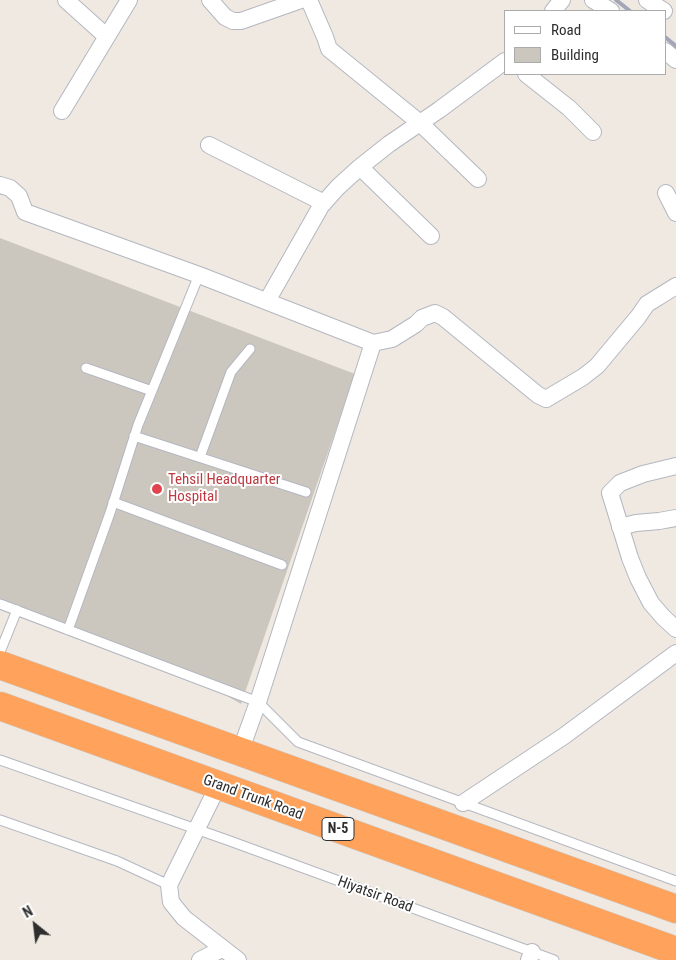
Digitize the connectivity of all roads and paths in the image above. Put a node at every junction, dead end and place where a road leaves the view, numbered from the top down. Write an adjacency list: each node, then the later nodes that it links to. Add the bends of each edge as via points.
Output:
1 (66, 0): 12 (street)
2 (129, 0): 12 (street)
3 (210, 0): 4 (street, via 233,21)
4 (301, 0)
5 (309, 0): 18 (street, via 329,49)
6 (562, 0): 9 (street)
7 (593, 0): 10 (street)
8 (647, 0): 11 (street)
9 (553, 10)
10 (609, 10)
11 (661, 10)
12 (106, 36): 17 (street)
13 (666, 52): 14 (street)
14 (676, 60)
15 (503, 62): 18 (street)
16 (527, 75): 19 (street)
17 (62, 111)
18 (420, 123): 21 (street); 22 (street)
19 (593, 132)
20 (209, 146): 25 (street)
21 (360, 167): 25 (street); 27 (street)
22 (478, 179)
23 (0, 185): 28 (street, via 19,196 25,212)
24 (666, 192): 26 (street)
25 (324, 203): 30 (street)
26 (676, 213)
27 (431, 236)
28 (200, 275): 30 (street); 34 (lane)
29 (676, 286): 31 (street, via 647,304 597,366 546,399 435,313 392,339)
30 (267, 301): 31 (street)
31 (373, 343): 50 (street)
32 (250, 349): 36 (lane, via 232,372)
33 (86, 368): 34 (lane)
34 (152, 390): 35 (lane)
35 (134, 436): 36 (lane); 39 (lane)
36 (200, 457): 38 (lane)
37 (676, 466): 41 (street, via 643,474 620,484 610,493)
38 (306, 492)
39 (113, 502): 42 (lane); 46 (lane)
40 (676, 518): 41 (street)
41 (620, 526): 45 (street, via 638,578 651,603)
42 (282, 565)
43 (0, 604): 44 (lane)
44 (17, 610): 46 (lane); 47 (lane)
45 (676, 629)
46 (68, 630): 50 (lane)
47 (0, 652)
48 (676, 653): 55 (street, via 564,736)
49 (0, 666): 52 (highway)
50 (258, 702): 52 (street); 55 (lane, via 298,742)
51 (0, 706): 54 (highway, Grand Trunk Road / N-5)
52 (240, 752): 60 (highway)
53 (0, 760): 57 (lane, Hiyatsir Road)
54 (218, 786): 57 (street); 62 (highway, Grand Trunk Road / N-5)
55 (462, 803): 58 (lane)
56 (0, 820): 59 (lane, via 117,861)
57 (197, 830): 59 (street); 63 (lane, Hiyatsir Road)
58 (676, 881)
59 (169, 885): 61 (street, via 171,902 184,918)
60 (676, 909)
61 (222, 949): 64 (street); 65 (street)
62 (676, 951)
63 (531, 956): 66 (lane, Hiyatsir Road)
64 (200, 960)
65 (238, 960)
66 (554, 960)

